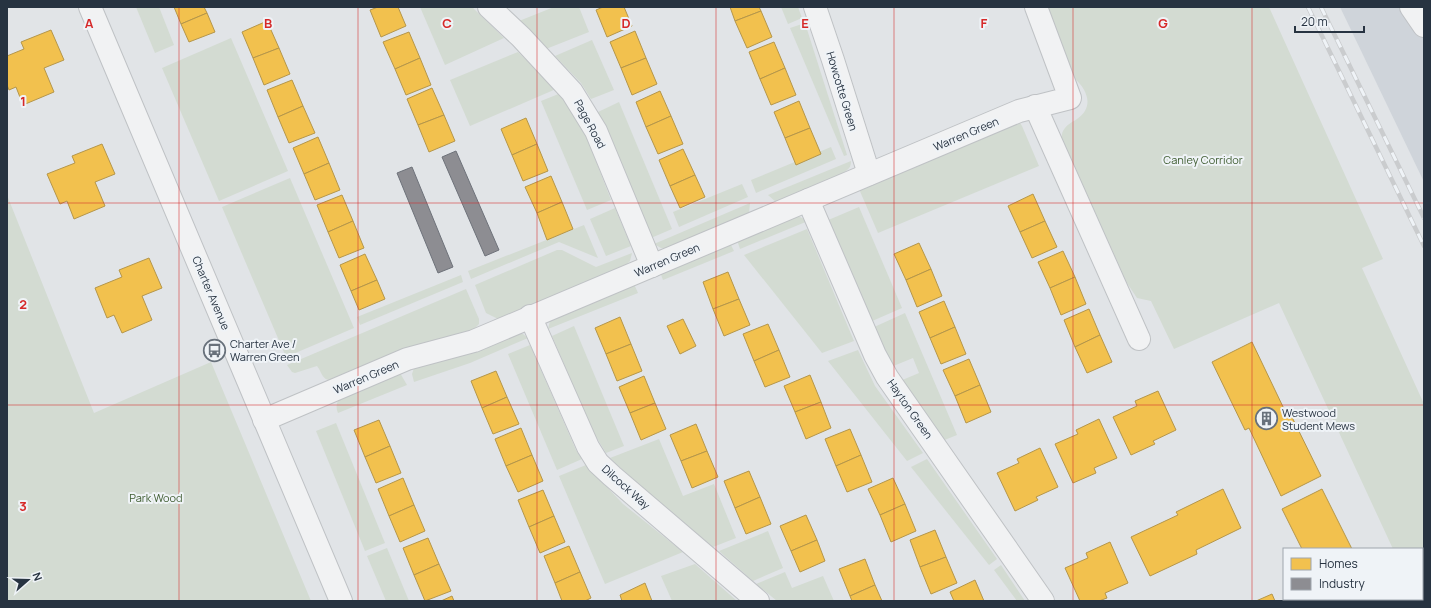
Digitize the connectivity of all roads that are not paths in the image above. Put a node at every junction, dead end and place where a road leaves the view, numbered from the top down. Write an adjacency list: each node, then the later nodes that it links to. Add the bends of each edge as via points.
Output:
1 (90, 7): 13 (street, Charter Avenue)
2 (489, 7): 10 (street, Page Road, via 572,92 596,131)
3 (815, 7): 8 (street, Howcotte Green)
4 (1036, 7): 7 (street, Warren Green, via 1070,98)
5 (1411, 7): 6 (street)
6 (1424, 26)
7 (1035, 106): 8 (street, Warren Green); 12 (street)
8 (869, 174): 9 (street, Warren Green)
9 (808, 200): 10 (street, Warren Green); 16 (street, Hayton Green, via 887,377)
10 (652, 266): 11 (street, Warren Green)
11 (530, 316): 13 (street, Warren Green, via 474,341 407,359); 15 (street, Dilcock Way, via 578,428 598,463)
12 (1138, 339)
13 (264, 420): 14 (street, Charter Avenue)
14 (341, 601)
15 (758, 601)
16 (1043, 601)

